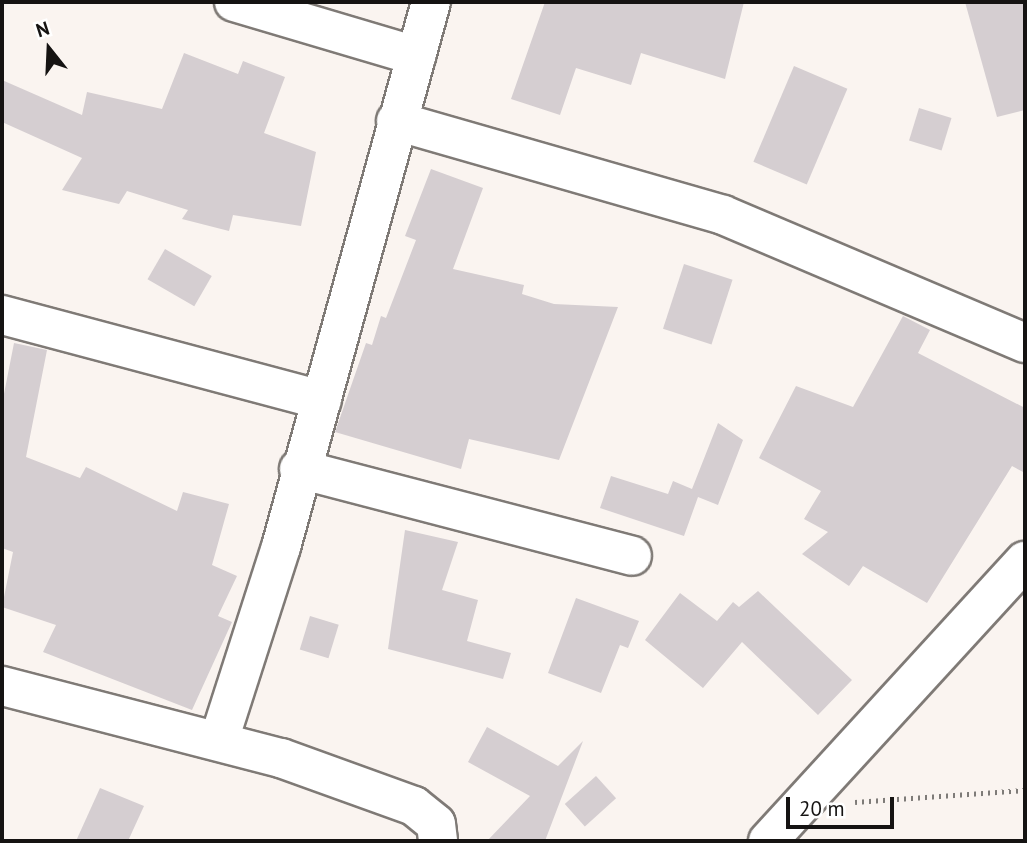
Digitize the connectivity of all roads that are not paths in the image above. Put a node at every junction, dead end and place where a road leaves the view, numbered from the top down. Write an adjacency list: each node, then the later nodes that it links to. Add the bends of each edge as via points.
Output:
1 (234, 2): 3 (street)
2 (431, 2): 3 (street)
3 (416, 56): 4 (street)
4 (396, 121): 6 (street, via 723,215); 7 (street)
5 (2, 314): 7 (street)
6 (1025, 343)
7 (322, 400): 8 (street)
8 (299, 470): 9 (street); 12 (street)
9 (632, 556)
10 (1025, 561): 14 (street)
11 (2, 686): 12 (street)
12 (219, 740): 13 (street, via 414,806 436,824)
13 (438, 841)
14 (768, 841)

